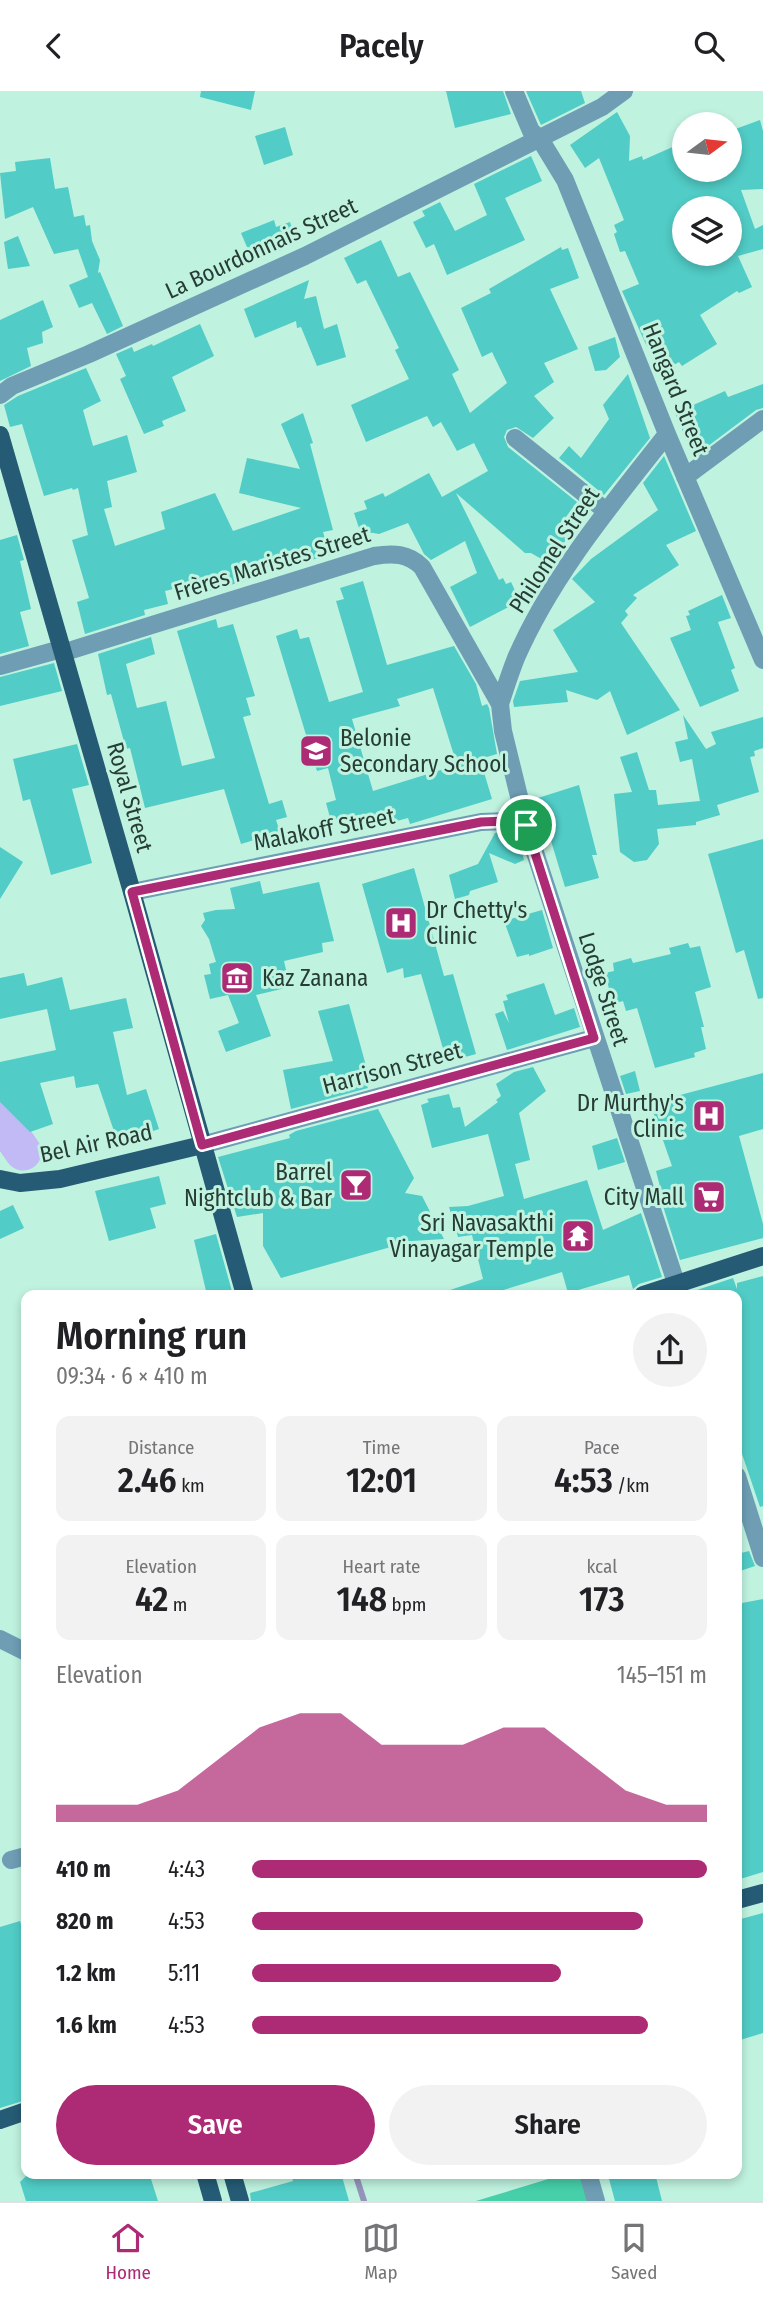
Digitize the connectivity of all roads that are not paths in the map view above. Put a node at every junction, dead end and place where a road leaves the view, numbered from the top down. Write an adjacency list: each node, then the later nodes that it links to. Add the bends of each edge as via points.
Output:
1 (514, 91): 3 (street, Hangard Street, via 531,131)
2 (624, 91): 3 (street, La Bourdonnais Street)
3 (540, 139): 4 (street, La Bourdonnais Street, via 305,256); 6 (street, Hangard Street, via 565,180)
4 (0, 395)
5 (763, 419): 9 (street)
6 (667, 434): 9 (street, Hangard Street); 10 (street, Philomel Street)
7 (0, 435): 11 (main road, Royal Street)
8 (516, 437): 10 (street)
9 (685, 477): 12 (street, Hangard Street)
10 (606, 511): 14 (street, Philomel Street, via 548,596 516,659)
11 (62, 651): 13 (street, Frères Maristes Street); 14 (street, Frères Maristes Street, via 374,556 404,555 422,568); 16 (main road, Royal Street)
12 (763, 660)
13 (0, 666)
14 (500, 704): 15 (street, Lodge Street)
15 (526, 825): 16 (street, Malakoff Street, via 481,822); 17 (street, Lodge Street)
16 (132, 892): 18 (main road, Royal Street)
17 (594, 1038): 18 (street, Harrison Street); 22 (street, Lodge Street)
18 (202, 1145): 19 (main road, Bel Air Road, via 60,1179); 21 (main road, Royal Street)
19 (0, 1179)
20 (763, 1256): 22 (main road)
21 (244, 1290)
22 (679, 1290)
23 (743, 1515): 24 (street)
24 (763, 1557)
25 (0, 1639): 26 (street)
26 (21, 1650)
27 (763, 1893): 28 (main road)
28 (742, 1899)
29 (21, 2113): 30 (main road)
30 (0, 2120)
31 (207, 2179): 34 (main road)
32 (234, 2179): 35 (main road)
33 (590, 2179): 36 (street)
34 (213, 2201)
35 (240, 2201)
36 (596, 2201)

